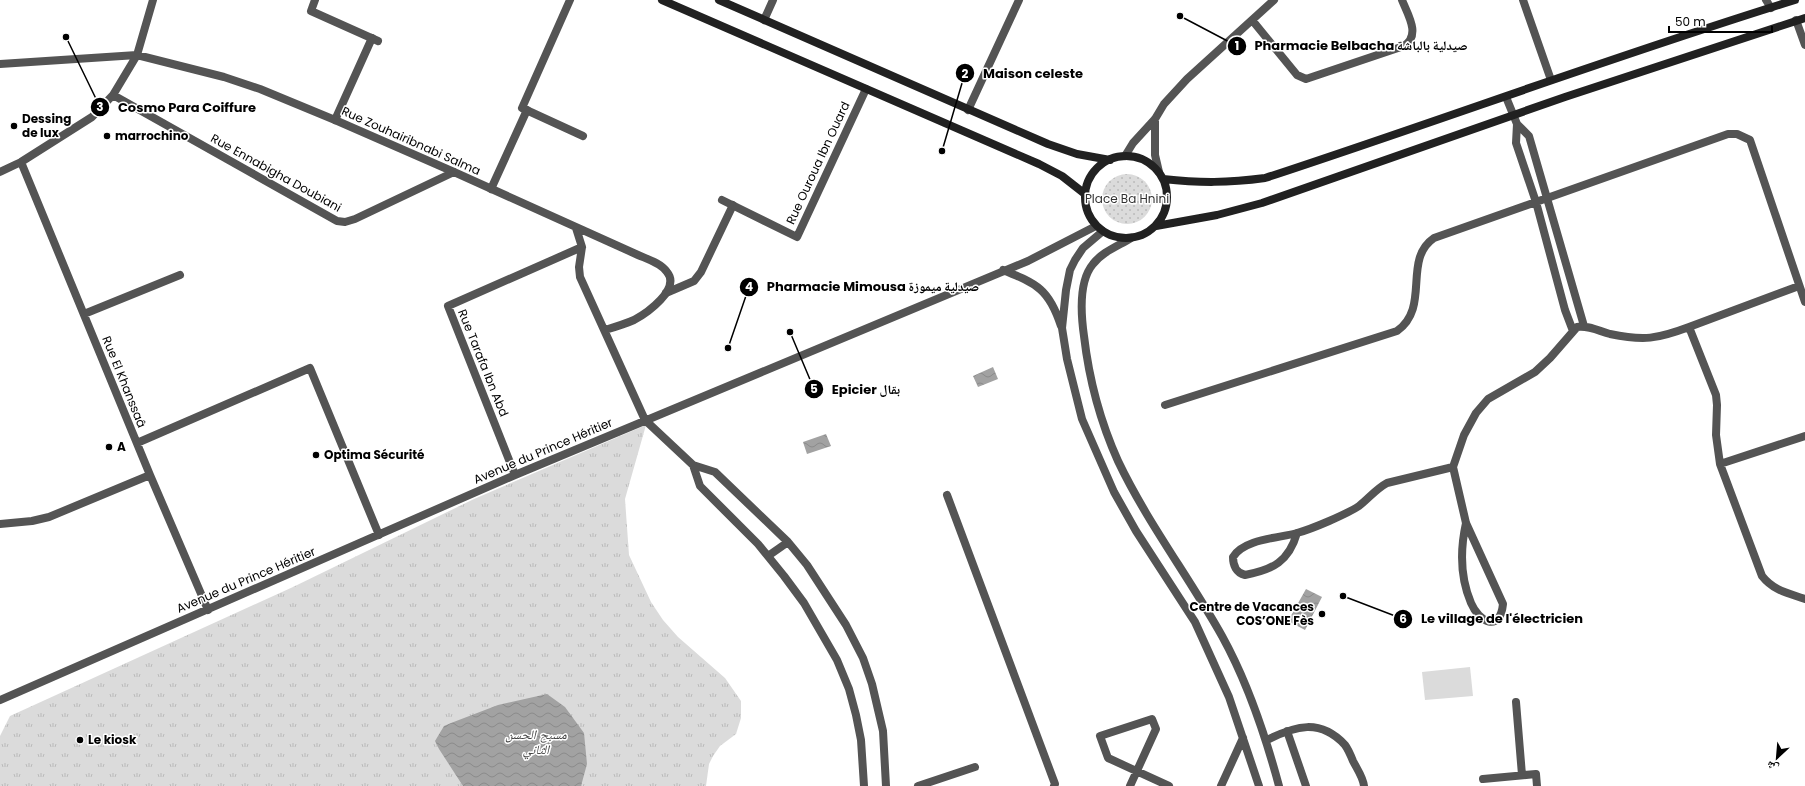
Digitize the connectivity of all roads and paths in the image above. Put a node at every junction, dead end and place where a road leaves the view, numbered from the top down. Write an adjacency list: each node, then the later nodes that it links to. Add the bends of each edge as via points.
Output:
1 (153, 0): 19 (street)
2 (315, 0): 29 (street, via 311,11 375,40)
3 (570, 0): 25 (street, via 522,108)
4 (662, 0): 22 (main road)
5 (719, 0): 15 (main road)
6 (773, 0): 15 (street)
7 (1019, 0): 26 (street)
8 (1274, 0): 16 (street)
9 (1402, 0): 16 (street, via 1414,34 1410,42 1306,79 1297,75)
10 (1523, 0): 21 (street)
11 (1766, 0): 13 (street)
12 (1795, 0): 13 (main road)
13 (1771, 8): 21 (main road)
14 (1805, 18): 17 (main road)
15 (764, 20): 26 (main road)
16 (1252, 20): 28 (street, via 1187,78 1164,104)
17 (1796, 20): 18 (street); 27 (main road)
18 (1805, 45)
19 (137, 55): 20 (street, Rue Zouhairibnabi Salma); 23 (street); 29 (street, Rue Zouhairibnabi Salma, via 224,77)
20 (0, 64)
21 (1551, 80): 24 (main road)
22 (866, 89): 39 (main road, via 1039,164 1062,176); 43 (street, Rue Ouroua Ibn Ouard, via 797,237)
23 (113, 95): 34 (street, via 92,117); 36 (street, Rue Ennabigha Doubiani, via 337,221 355,219)
24 (1506, 97): 27 (street); 37 (main road, via 1265,178 1225,183)
25 (527, 110): 31 (street); 38 (street)
26 (968, 110): 33 (main road, via 1048,144 1077,154)
27 (1514, 115): 30 (street); 44 (main road, via 1262,204)
28 (1155, 119): 32 (street, via 1133,142); 37 (street, via 1155,155)
29 (335, 120): 36 (street, Rue Zouhairibnabi Salma)
30 (1517, 124): 40 (street, via 1529,136); 42 (street, via 1516,143)
31 (583, 136)
32 (1125, 156): 33 (main road); 37 (main road, via 1147,162)
33 (1110, 160): 39 (main road, via 1092,175)
34 (21, 162): 35 (street); 54 (street, Rue El Khanssaâ)
35 (0, 172)
36 (454, 172): 38 (street, Rue Zouhairibnabi Salma)
37 (1161, 176): 44 (main road, via 1167,190 1168,202 1165,213)
38 (491, 189): 45 (street, Rue Zouhairibnabi Salma)
39 (1085, 194): 46 (main road, via 1088,213)
40 (1547, 198): 42 (street); 51 (street, via 1728,134 1744,137 1750,140 1754,148); 55 (street)
41 (722, 200): 43 (street, Rue Ouroua Ibn Ouard)
42 (1536, 202): 59 (street, via 1564,310); 60 (street, via 1428,242 1418,264 1413,312 1404,326 1397,331)
43 (733, 205): 52 (street, via 701,272 694,281)
44 (1156, 226): 47 (main road, via 1145,234)
45 (576, 228): 48 (street); 52 (street, Rue Zouhairibnabi Salma, via 655,263 667,272 670,281)
46 (1100, 228): 47 (main road, via 1118,238); 49 (street, Avenue du Prince Héritier); 57 (street, via 1083,248 1070,270)
47 (1131, 238): 82 (street, via 1092,264 1085,282 1082,324 1093,389 1118,461 1138,499 1222,636 1240,672)
48 (582, 247): 58 (street, via 580,277); 68 (street, Rue Tarafa Ibn Abd, via 448,306)
49 (1003, 270): 57 (street, via 1037,286 1056,310); 61 (street, Avenue du Prince Héritier)
50 (180, 275): 54 (street)
51 (1799, 286): 53 (street); 56 (street)
52 (666, 293): 58 (street, via 655,305 634,320)
53 (1805, 302)
54 (84, 314): 63 (street, Rue El Khanssaâ)
55 (1584, 326): 56 (street, via 1610,334 1646,338 1662,337); 59 (street)
56 (1689, 327): 64 (street, via 1716,394 1716,435)
57 (1062, 328): 81 (street, via 1073,387 1096,454 1136,531 1195,622 1229,697)
58 (605, 330): 61 (street)
59 (1573, 331): 66 (street, via 1535,372 1488,399 1476,413 1464,435)
60 (1165, 405)
61 (645, 420): 65 (street); 68 (street, Avenue du Prince Héritier)
62 (1805, 436): 64 (street)
63 (137, 444): 67 (street, Rue El Khanssaâ); 73 (street, via 310,368)
64 (1720, 464): 76 (street, via 1762,576 1776,590)
65 (693, 465): 74 (street, via 715,472); 75 (street, via 700,486 731,515)
66 (1453, 467): 70 (street); 72 (street, via 1387,483 1377,488 1349,512)
67 (150, 475): 71 (street, via 49,517); 77 (street, Rue El Khanssaâ)
68 (515, 475): 73 (street, Avenue du Prince Héritier)
69 (947, 495): 90 (street)
70 (1466, 523): 70 (street, via 1503,604 1502,614 1491,623 1476,614 1465,584 1461,562)
71 (0, 524)
72 (1297, 533): 72 (street, via 1268,538 1240,549 1233,557 1234,566 1245,575 1275,565 1287,556)
73 (379, 535): 77 (street, Avenue du Prince Héritier)
74 (788, 542): 75 (street); 88 (street, via 828,595 863,658 883,731)
75 (768, 556): 87 (street, via 804,603 837,660 856,715 861,740)
76 (1805, 599)
77 (208, 610): 78 (street, Avenue du Prince Héritier)
78 (0, 700)
79 (1516, 702): 85 (street)
80 (1287, 731): 82 (street); 96 (street); 97 (street, via 1313,726 1346,745)
81 (1243, 738): 93 (street); 94 (street)
82 (1266, 740): 95 (street)
83 (975, 767): 89 (street)
84 (1136, 771): 84 (street, via 1108,758 1100,736 1152,719 1156,729); 91 (street); 92 (street)
85 (1522, 775): 86 (street); 98 (street, via 1536,774)
86 (1483, 779)
87 (864, 786)
88 (886, 786)
89 (918, 786)
90 (1054, 786)
91 (1130, 786)
92 (1169, 786)
93 (1221, 786)
94 (1259, 786)
95 (1279, 786)
96 (1306, 786)
97 (1364, 786)
98 (1537, 786)

